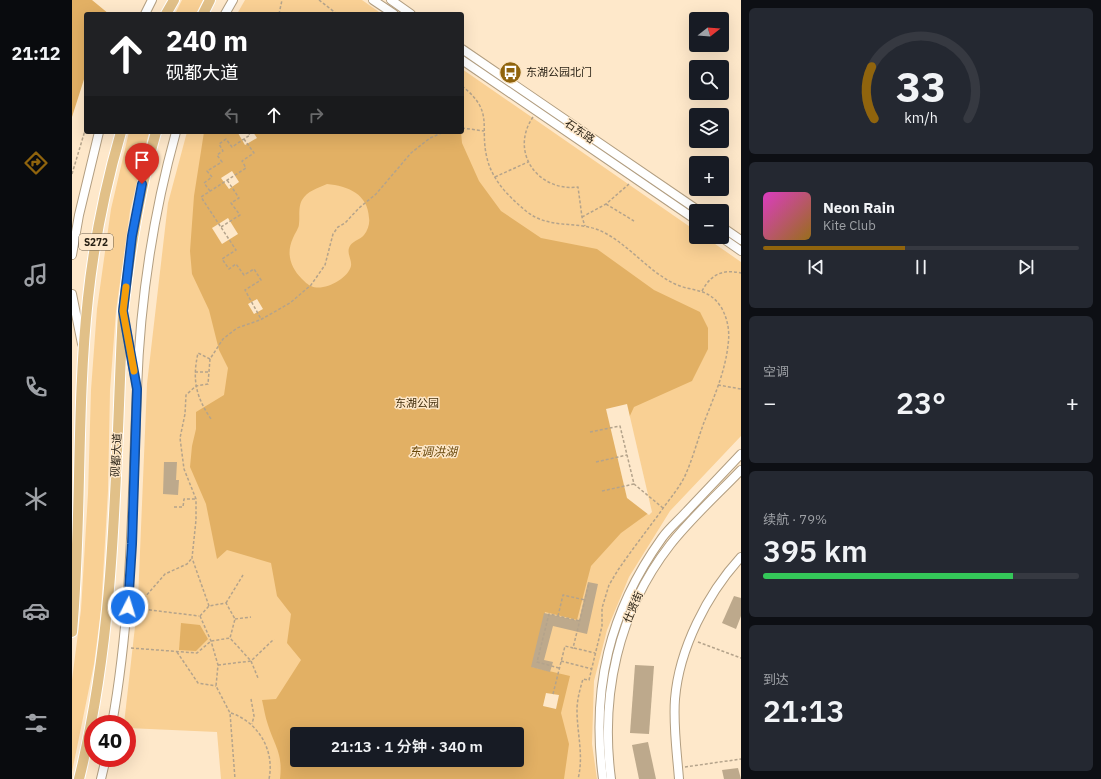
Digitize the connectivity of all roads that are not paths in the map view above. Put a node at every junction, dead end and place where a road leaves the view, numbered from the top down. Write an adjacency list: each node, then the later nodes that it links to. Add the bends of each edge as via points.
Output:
1 (152, 0): 7 (street)
2 (174, 0): 8 (main road)
3 (210, 0): 9 (main road)
4 (233, 0): 10 (street)
5 (373, 0): 11 (street)
6 (391, 0): 12 (street)
7 (146, 12)
8 (167, 12)
9 (204, 12)
10 (226, 12)
11 (391, 12)
12 (408, 12)
13 (464, 51): 19 (street, 石东路)
14 (464, 61): 20 (street, 石东路)
15 (99, 134): 25 (street)
16 (121, 134): 28 (main road, S272, via 98,226 88,299)
17 (156, 134): 27 (main road, 砚都大道, via 138,204)
18 (176, 134): 29 (street, via 156,217 141,327)
19 (689, 204)
20 (689, 215)
21 (729, 232): 22 (street)
22 (741, 240)
23 (729, 243): 24 (street)
24 (741, 251)
25 (72, 255)
26 (72, 294): 28 (street)
27 (123, 311): 29 (street); 36 (main road, 砚都大道, via 108,604 100,679)
28 (84, 354): 33 (main road, S272, via 78,548)
29 (137, 389): 34 (street, via 128,607)
30 (741, 454): 38 (street, via 663,536 633,582 616,625 602,683 599,751)
31 (741, 470): 39 (street, 仕贤街, via 670,544 642,586 624,629 614,664 608,705 607,751)
32 (741, 557): 40 (street, via 703,610 681,664 675,701)
33 (72, 632)
34 (113, 715)
35 (104, 767): 37 (street)
36 (79, 779)
37 (101, 779)
38 (603, 779)
39 (611, 779)
40 (679, 779)

